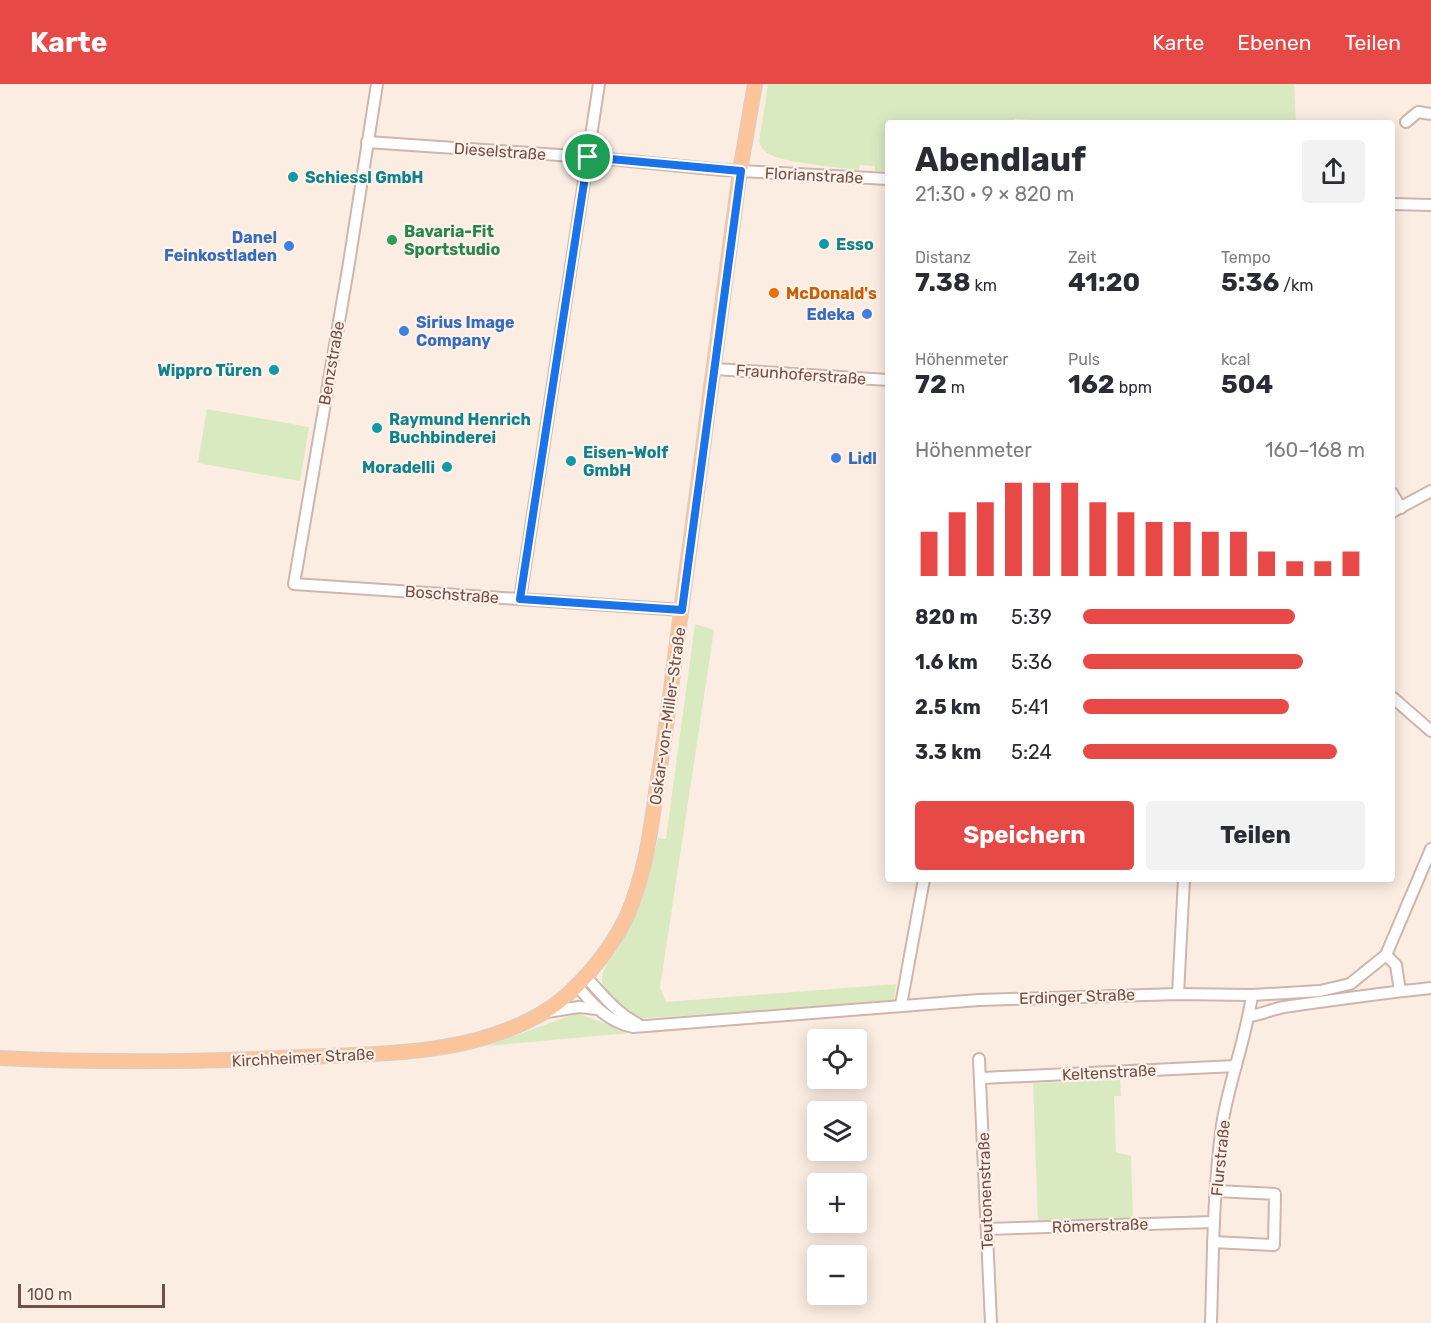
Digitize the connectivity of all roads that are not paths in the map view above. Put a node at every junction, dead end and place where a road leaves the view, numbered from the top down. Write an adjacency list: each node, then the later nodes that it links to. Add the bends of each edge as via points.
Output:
1 (377, 84): 6 (street, Benzstraße)
2 (599, 84): 7 (street)
3 (755, 84): 8 (main road, Oskar-von-Miller-Straße)
4 (1431, 114): 5 (street, via 1418,112)
5 (1406, 122)
6 (367, 142): 7 (street, Dieselstraße); 16 (street, Benzstraße)
7 (588, 157): 8 (street, Dieselstraße); 17 (street)
8 (741, 171): 9 (street, Florianstraße); 12 (main road, Oskar-von-Miller-Straße)
9 (885, 179)
10 (1395, 204): 11 (street)
11 (1431, 204)
12 (715, 369): 13 (street, Fraunhoferstraße); 18 (main road, Oskar-von-Miller-Straße)
13 (885, 380)
14 (1431, 491): 15 (street)
15 (1396, 510)
16 (294, 584): 17 (street, Boschstraße)
17 (520, 599): 18 (street, Boschstraße)
18 (682, 610): 25 (main road, Oskar-von-Miller-Straße, via 643,869 622,926)
19 (1395, 701): 20 (street)
20 (1431, 731)
21 (1431, 849): 24 (street, Erdinger Straße)
22 (923, 882): 32 (street)
23 (1184, 882): 29 (street)
24 (1386, 955): 26 (street, Erdinger Straße); 28 (street, via 1396,964)
25 (581, 980): 33 (street, Erdinger Straße); 34 (main road, Kirchheimer Straße); 36 (street, Erdinger Straße, via 626,1018)
26 (1350, 984): 30 (street, Erdinger Straße, via 1320,991); 31 (street)
27 (1431, 988): 28 (street)
28 (1400, 991): 31 (street)
29 (1178, 994): 30 (street, Erdinger Straße); 32 (street, Erdinger Straße)
30 (1252, 995): 35 (street, Flurstraße)
31 (1354, 996): 35 (street)
32 (901, 1005): 36 (street, Erdinger Straße)
33 (597, 1009): 34 (street, via 579,1007); 36 (street, Erdinger Straße, via 618,1024)
34 (541, 1014): 37 (main road, Kirchheimer Straße, via 481,1041 398,1053 224,1061)
35 (1249, 1016): 39 (street, Flurstraße)
36 (644, 1026)
37 (0, 1058)
38 (979, 1059): 40 (street, Teutonenstraße)
39 (1236, 1066): 40 (street, Keltenstraße); 41 (street, Flurstraße, via 1223,1124)
40 (982, 1078): 43 (street, Teutonenstraße)
41 (1216, 1191): 42 (street, Flurstraße); 44 (street, via 1275,1194 1274,1245)
42 (1214, 1222): 43 (street, Römerstraße); 44 (street, Flurstraße)
43 (987, 1229): 45 (street, Teutonenstraße)
44 (1213, 1242): 46 (street, Flurstraße)
45 (991, 1323)
46 (1211, 1323)

